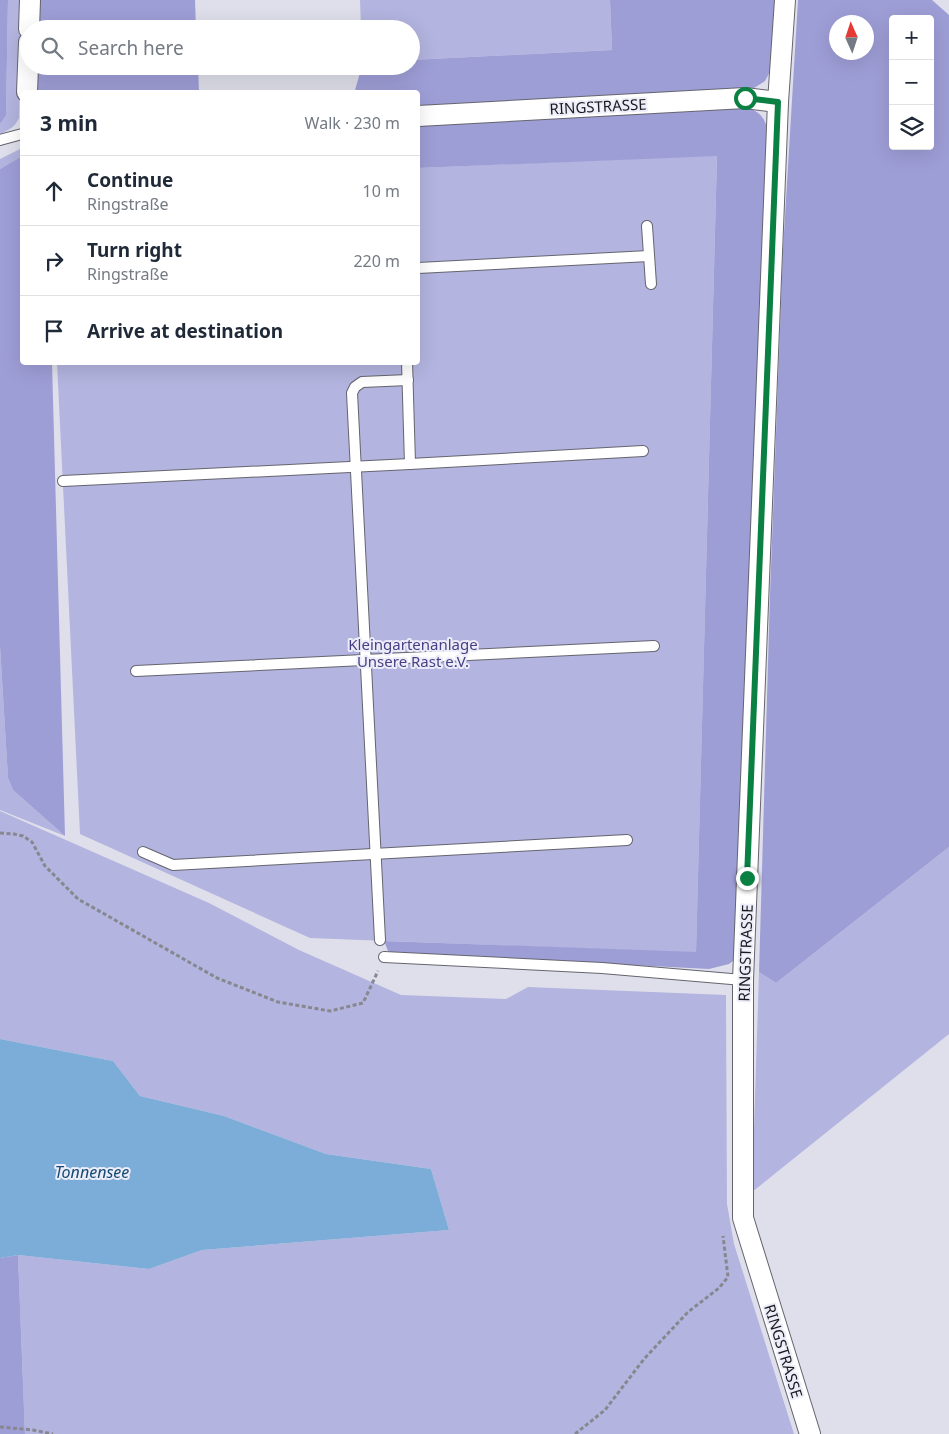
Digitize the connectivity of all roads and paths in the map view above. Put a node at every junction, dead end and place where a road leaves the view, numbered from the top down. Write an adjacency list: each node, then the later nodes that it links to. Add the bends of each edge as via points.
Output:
1 (30, 0): 3 (street)
2 (785, 0): 6 (street, RINGSTRASSE)
3 (29, 20)
4 (28, 75): 5 (street)
5 (27, 90)
6 (778, 102): 7 (street, RINGSTRASSE, via 745,98); 29 (street, RINGSTRASSE)
7 (420, 116)
8 (20, 135): 9 (lane)
9 (0, 140)
10 (647, 226): 11 (lane)
11 (648, 256): 12 (lane); 13 (lane)
12 (420, 268)
13 (650, 284)
14 (407, 365): 15 (lane)
15 (408, 380): 17 (lane); 18 (lane, via 362,382 355,387 352,393)
16 (643, 451): 17 (lane)
17 (410, 464): 18 (lane)
18 (354, 467): 19 (lane); 21 (lane)
19 (63, 481)
20 (654, 646): 21 (lane)
21 (366, 660): 22 (lane); 26 (lane)
22 (136, 671)
23 (0, 833): 28 (path, via 23,836 32,842 45,866 78,899 217,978 278,1002 330,1011 363,1003)
24 (627, 840): 26 (lane)
25 (143, 852): 26 (lane, via 173,865)
26 (376, 854): 27 (lane)
27 (380, 940)
28 (384, 957): 29 (lane, via 602,968)
29 (743, 980): 34 (street, RINGSTRASSE, via 743,1218)
30 (723, 1236): 33 (path, via 728,1277 688,1312 644,1359 605,1410)
31 (0, 1427): 32 (path)
32 (53, 1434)
33 (575, 1434)
34 (810, 1434)

